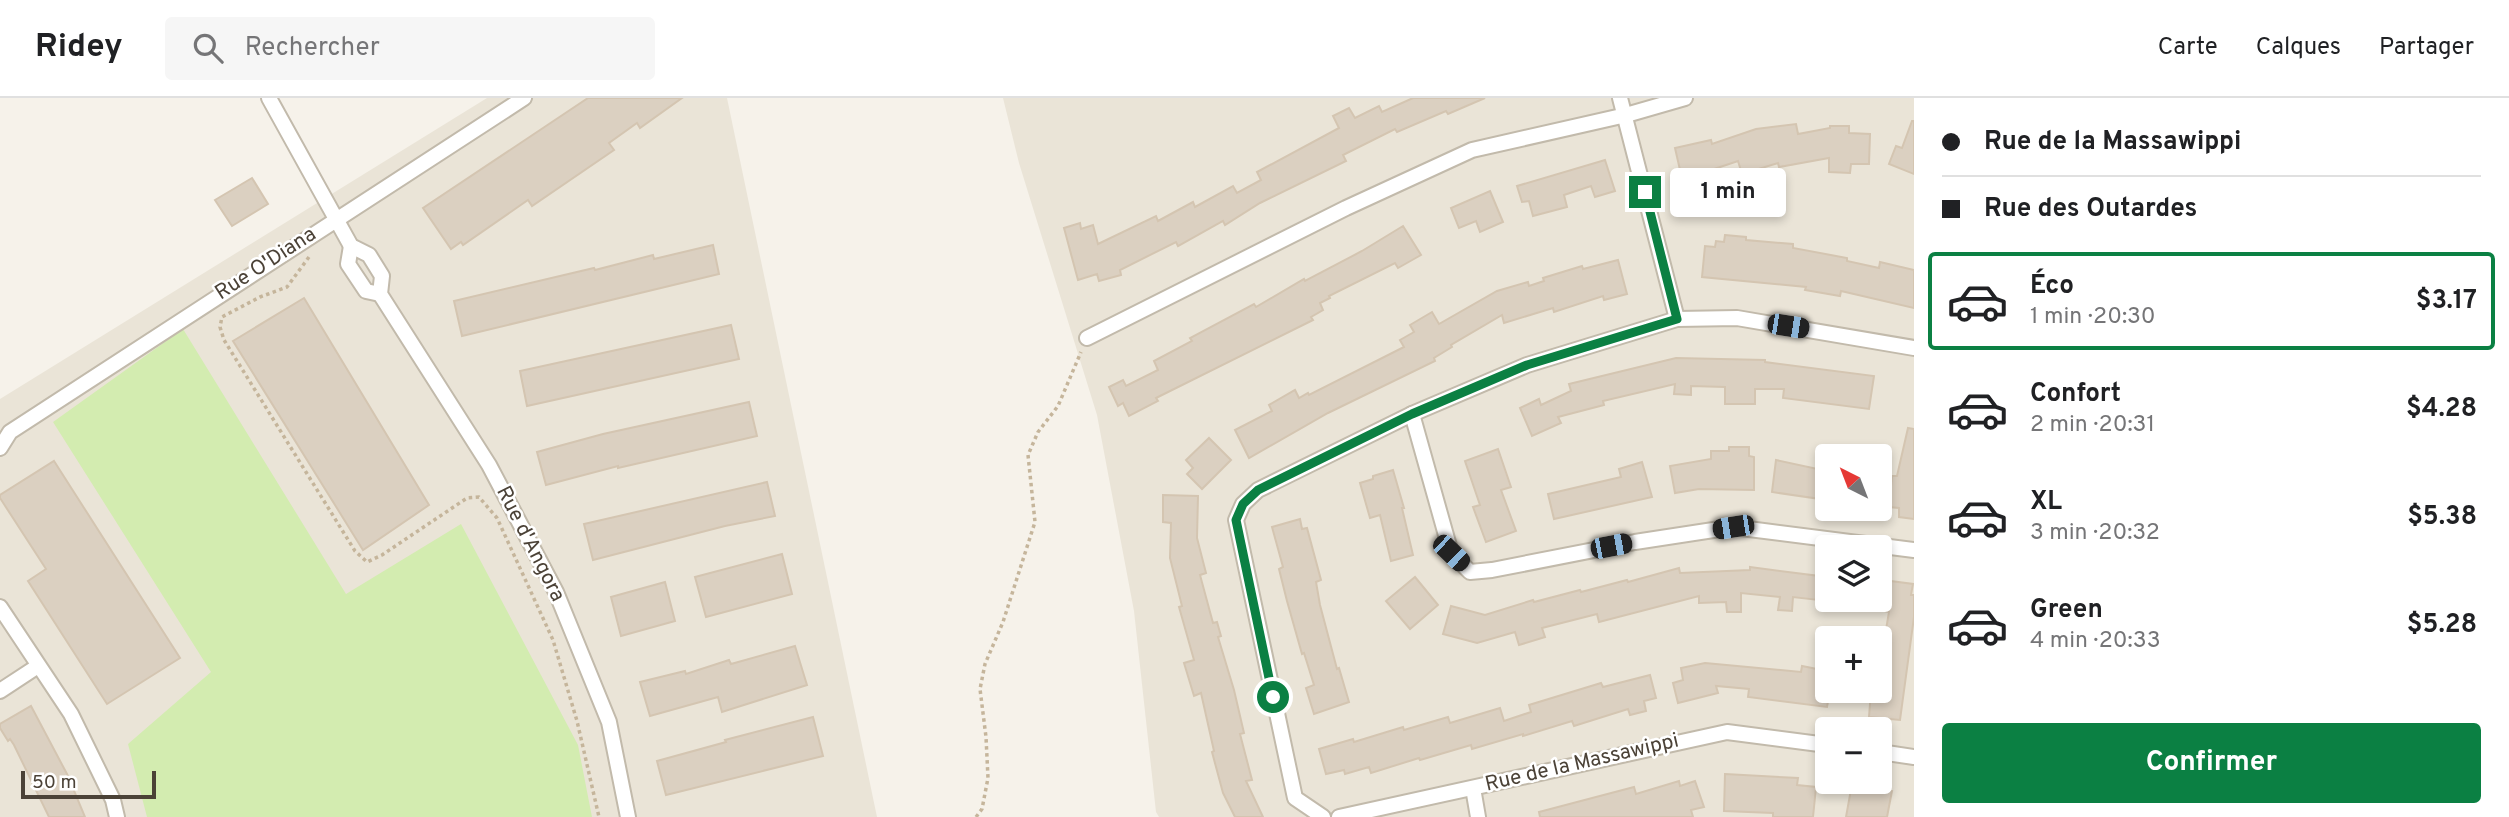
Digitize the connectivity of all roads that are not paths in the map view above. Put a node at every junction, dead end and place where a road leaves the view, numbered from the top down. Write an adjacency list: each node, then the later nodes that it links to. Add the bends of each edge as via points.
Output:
1 (269, 98): 6 (street, Rue d'Angora)
2 (524, 98): 6 (street, Rue O'Diana)
3 (1620, 98): 5 (street)
4 (1685, 98): 5 (street)
5 (1626, 115): 9 (street); 10 (street, via 1472,150)
6 (336, 218): 7 (street, Rue d'Angora); 13 (street, Rue O'Diana)
7 (351, 246): 8 (street, Rue d'Angora, via 369,255 382,276); 8 (street, Rue d'Angora, via 348,264 366,291)
8 (380, 294): 24 (street, Rue d'Angora, via 489,465 556,592 609,722)
9 (1677, 319): 11 (street, via 1737,318); 12 (street, via 1527,365)
10 (1087, 338)
11 (1914, 348)
12 (1412, 414): 15 (street, via 1451,553 1470,572 1733,527); 25 (street, via 1258,490 1243,504 1236,520 1295,798)
13 (5, 431): 14 (street, Rue O'Diana)
14 (0, 448)
15 (1914, 550)
16 (0, 607): 17 (street)
17 (38, 666): 18 (street); 23 (street, via 71,714)
18 (0, 691)
19 (1815, 743): 22 (street, Rue de la Massawippi, via 1727,732)
20 (1892, 754): 21 (street)
21 (1914, 757)
22 (1474, 788): 26 (street, Rue de la Massawippi); 27 (street)
23 (117, 817)
24 (628, 817)
25 (1323, 817)
26 (1339, 817)
27 (1478, 817)

